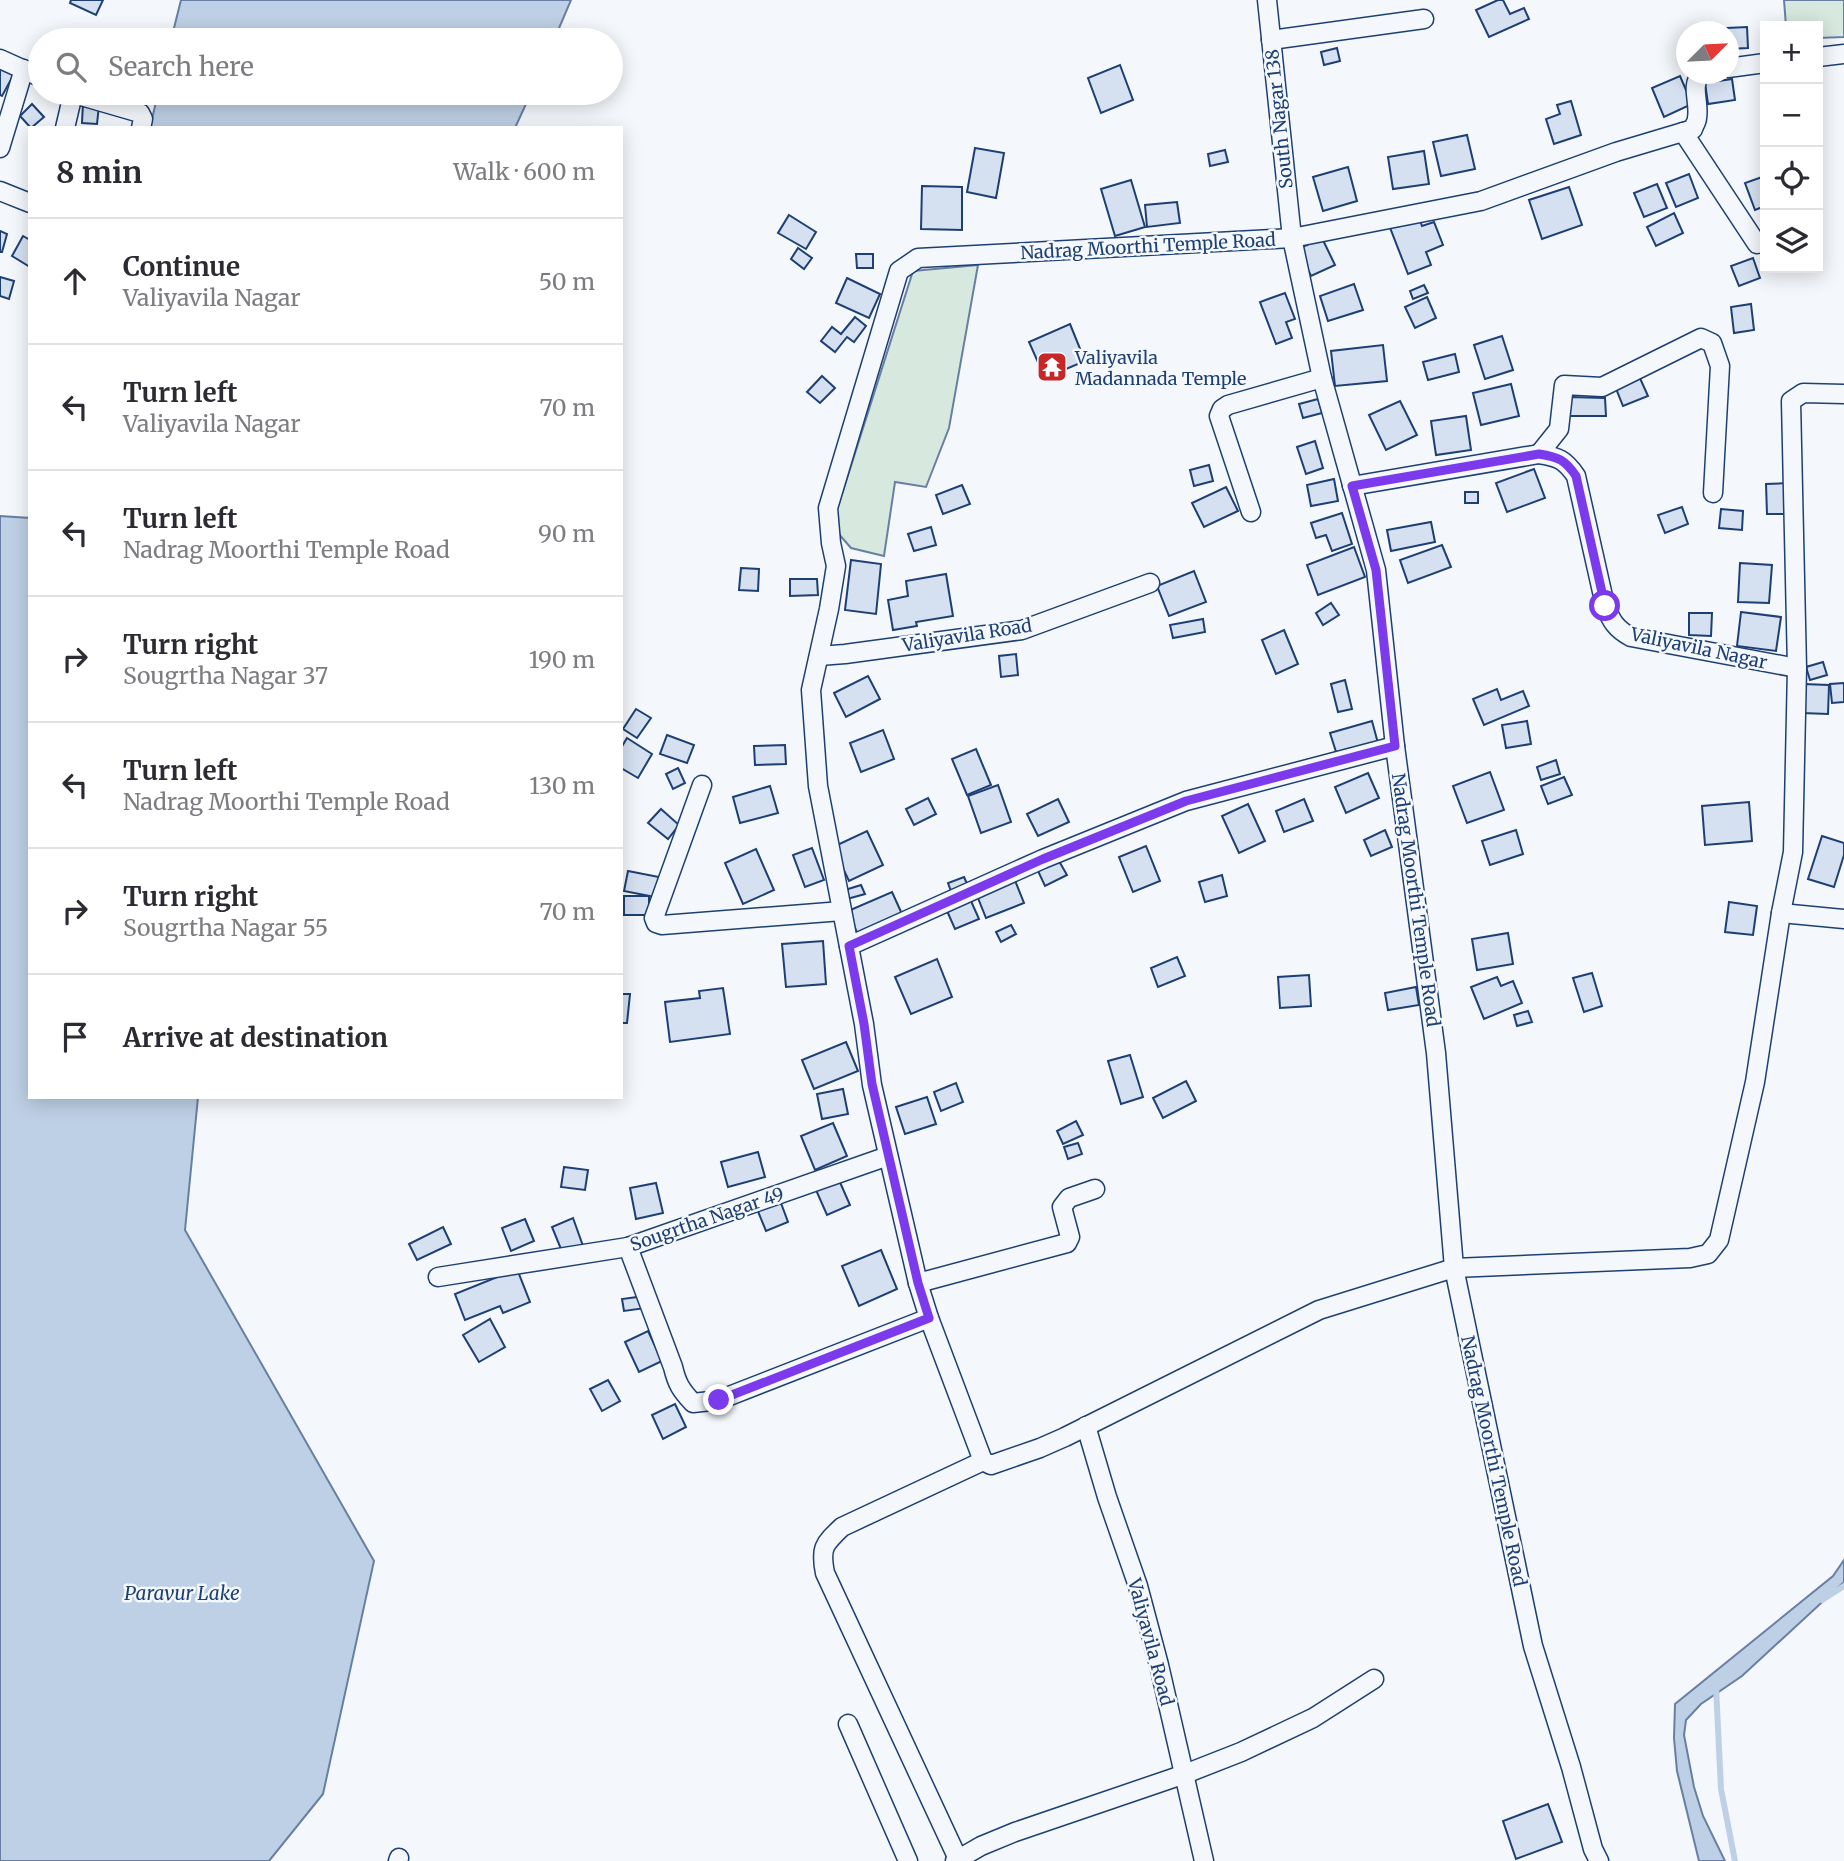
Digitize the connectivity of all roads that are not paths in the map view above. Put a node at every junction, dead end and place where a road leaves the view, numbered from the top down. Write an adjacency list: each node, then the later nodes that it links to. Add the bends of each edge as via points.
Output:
1 (1267, 0): 3 (street, South Nagar 138)
2 (1424, 19): 3 (street)
3 (1271, 40): 20 (street, South Nagar 138)
4 (1844, 54): 5 (street)
5 (1823, 56)
6 (0, 59): 9 (street)
7 (1760, 64): 8 (street)
8 (1739, 67)
9 (28, 71)
10 (28, 82): 17 (street)
11 (1697, 84): 16 (street, via 1698,118 1693,129)
12 (70, 105): 14 (street)
13 (113, 105): 15 (street, via 140,113)
14 (65, 126)
15 (141, 126)
16 (1683, 132): 20 (street, via 1481,201); 21 (street)
17 (0, 148)
18 (0, 191): 19 (street)
19 (28, 202)
20 (1292, 239): 22 (street, Nadrag Moorthi Temple Road); 29 (street, Nadrag Moorthi Temple Road, via 918,258 900,271 828,508 836,566)
21 (1757, 244)
22 (1322, 378): 25 (street, Nadrag Moorthi Temple Road); 27 (street, via 1222,409 1219,416)
23 (1844, 394): 30 (street, via 1803,393 1791,401)
24 (1539, 454): 25 (street); 26 (street, via 1559,429 1564,385 1602,387 1701,338 1712,343 1720,366); 30 (street, Valiyavila Nagar, via 1567,463 1576,476 1605,606 1618,630 1631,637)
25 (1352, 486): 31 (street, Nadrag Moorthi Temple Road, via 1376,570)
26 (1713, 493)
27 (1251, 512)
28 (1150, 583): 29 (street, Valiyavila Road, via 1022,630)
29 (819, 656): 33 (street, Nadrag Moorthi Temple Road, via 811,690 818,786)
30 (1797, 668): 34 (street, via 1793,852)
31 (1395, 746): 36 (street, via 1186,801); 40 (street, Nadrag Moorthi Temple Road, via 1436,1053)
32 (702, 785): 33 (street, via 656,923)
33 (842, 911): 36 (street, Nadrag Moorthi Temple Road)
34 (1781, 913): 35 (street); 40 (street, via 1755,1082 1719,1240 1708,1254)
35 (1844, 919)
36 (849, 946): 37 (street, Nadrag Moorthi Temple Road)
37 (888, 1156): 39 (street, Sougrtha Nagar 49); 42 (street, Nadrag Moorthi Temple Road)
38 (1095, 1189): 42 (street, via 1069,1198 1062,1207 1068,1243)
39 (628, 1247): 41 (street, Sougrtha Nagar 49); 43 (street, via 681,1390 694,1403 719,1400)
40 (1454, 1268): 44 (street, via 1319,1310); 52 (street, Nadrag Moorthi Temple Road, via 1533,1646)
41 (438, 1277)
42 (918, 1283): 43 (street, Nadrag Moorthi Temple Road)
43 (929, 1318): 45 (street, Nadrag Moorthi Temple Road)
44 (1086, 1426): 45 (street, via 1030,1452 991,1465); 48 (street, Valiyavila Road, via 1138,1586)
45 (983, 1461): 49 (street, via 842,1527 826,1542 822,1557 825,1573)
46 (1374, 1679): 48 (street, via 1312,1718)
47 (848, 1724): 50 (street)
48 (1185, 1774): 49 (street, via 1015,1832); 51 (street, Valiyavila Road)
49 (957, 1860)
50 (908, 1861)
51 (1204, 1861)
52 (1599, 1861)

